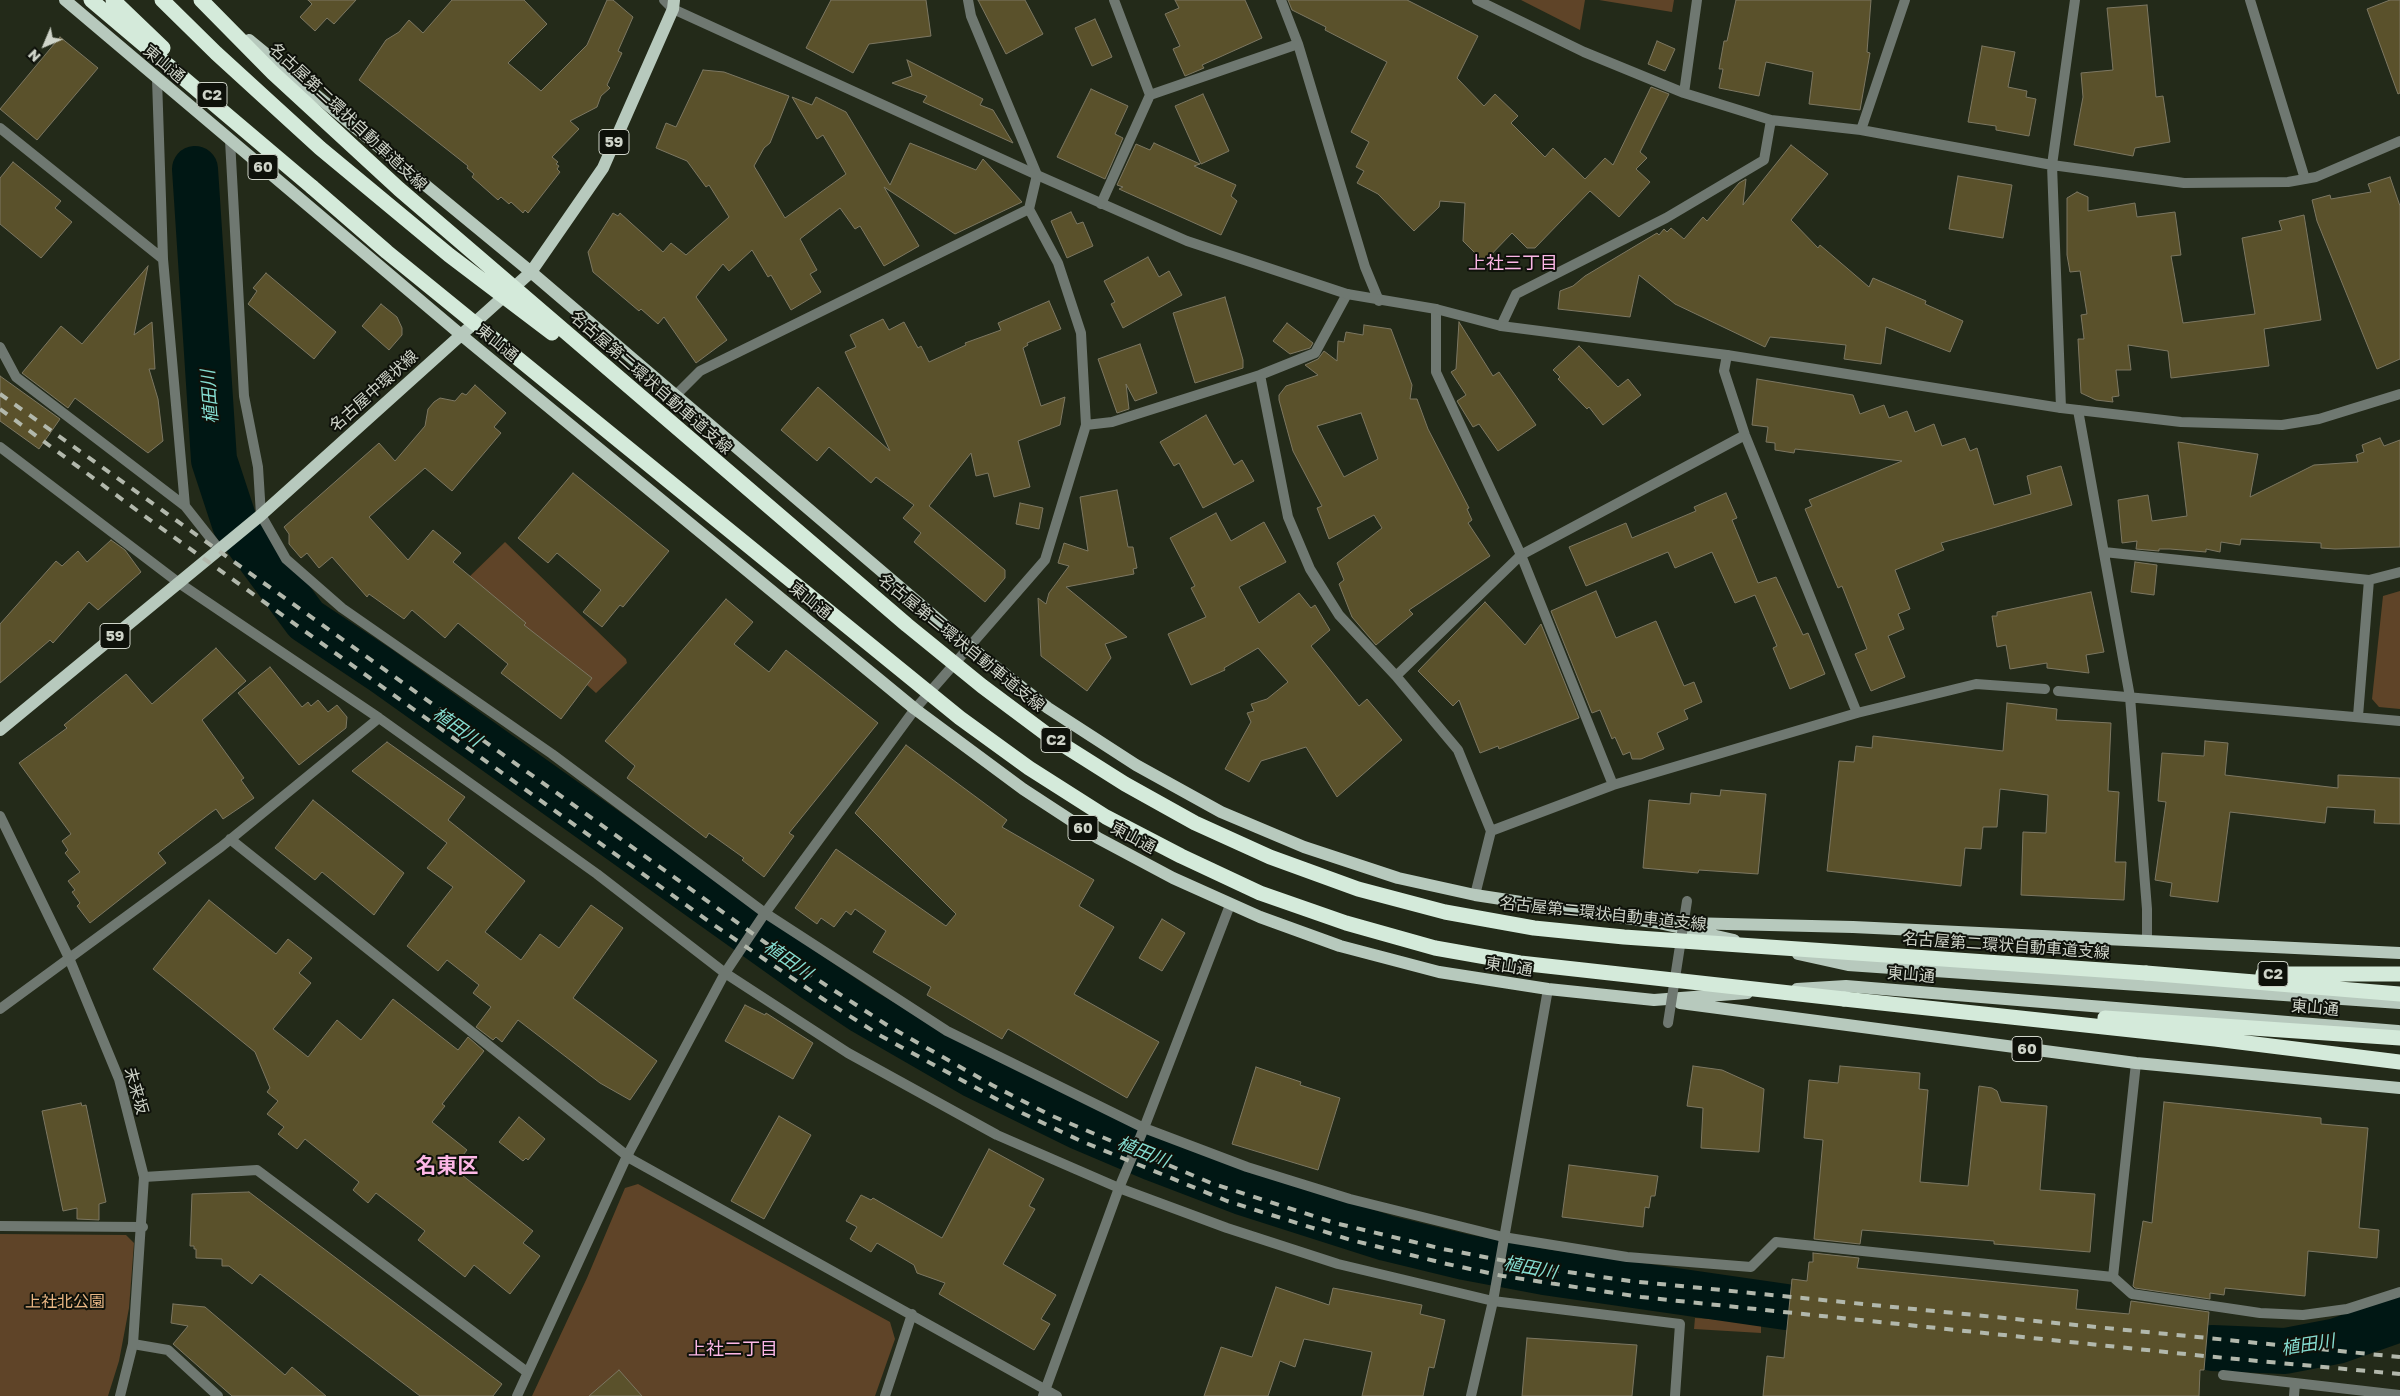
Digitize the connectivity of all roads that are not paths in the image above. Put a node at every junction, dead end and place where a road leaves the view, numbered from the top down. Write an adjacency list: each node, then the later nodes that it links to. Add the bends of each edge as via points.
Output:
1 (65, 0): 16 (main road, 東山通 / 60)
2 (91, 0): 28 (highway)
3 (113, 0): 28 (highway, C2)
4 (162, 0): 46 (highway, bridge, via 268,102 385,204)
5 (202, 0): 32 (main road, 東山通); 46 (highway, 名古屋第二環状自動車道支線 / C2, bridge, via 342,138)
6 (968, 0): 26 (street, via 970,16)
7 (1114, 0): 18 (street)
8 (1281, 0): 15 (street)
9 (1477, 0): 17 (street, via 1584,52)
10 (1697, 0): 17 (street)
11 (1905, 0): 20 (street)
12 (2075, 0): 25 (street)
13 (2250, 0): 27 (street)
14 (670, 3): 26 (street); 32 (main road, 名古屋中環状線 / 59, via 603,168)
15 (1298, 44): 18 (street); 34 (street, via 1365,266)
16 (157, 79): 22 (main road, 東山通 / 60); 31 (street)
17 (1684, 93): 19 (street)
18 (1150, 96): 29 (street)
19 (1771, 120): 20 (street); 36 (street, via 1764,160 1666,218 1516,294)
20 (1861, 130): 25 (street)
21 (4, 131): 24 (street); 31 (street)
22 (230, 140): 37 (main road, 東山通 / 60); 50 (street, via 244,396 258,467)
23 (2400, 140): 27 (street)
24 (0, 143)
25 (2052, 165): 27 (street, via 2184,183); 43 (street)
26 (1037, 175): 29 (street); 30 (street)
27 (2305, 179)
28 (312, 187): 84 (highway, C2, bridge, via 945,707 1029,768 1106,817 1260,893 1346,923 1435,948 1520,963)
29 (1101, 204): 33 (street, via 1187,241)
30 (1029, 209): 42 (street, via 700,371); 45 (street, via 1058,263 1082,333)
31 (163, 259): 49 (street)
32 (531, 272): 37 (main road, 名古屋中環状線 / 59); 42 (main road, 東山通)
33 (1347, 294): 34 (street); 40 (street, via 1315,353)
34 (1379, 301): 35 (street)
35 (1436, 309): 36 (street); 53 (street, via 1436,372)
36 (1501, 326): 39 (street)
37 (460, 334): 50 (main road, 名古屋中環状線 / 59); 62 (main road, 東山通 / 60)
38 (0, 346): 49 (street, via 16,377)
39 (1727, 355): 43 (street); 47 (street, via 1724,371)
40 (1260, 375): 45 (street, via 1112,422); 58 (street, via 1288,517 1310,569 1339,615)
41 (2400, 394): 44 (street, via 2319,419 2282,426 2181,422)
42 (675, 396): 57 (main road, 東山通)
43 (2061, 408): 44 (street)
44 (2078, 410): 52 (street)
45 (1086, 425): 57 (street, via 1045,560)
46 (676, 428): 81 (highway, 名古屋第二環状自動車道支線 / C2, bridge, via 907,625 1050,736 1125,784 1195,823 1279,861 1358,889 1534,928 1643,939)
47 (1745, 435): 53 (street); 63 (street)
48 (0, 447): 56 (street)
49 (185, 506): 51 (street)
50 (261, 515): 51 (main road, 名古屋中環状線 / 59); 75 (street, via 286,559 342,608 552,754)
51 (224, 545): 56 (main road, 名古屋中環状線 / 59)
52 (2104, 552): 55 (street); 61 (street)
53 (1521, 555): 58 (street); 68 (street)
54 (2400, 572): 55 (street)
55 (2369, 580): 64 (street)
56 (179, 583): 65 (street); 67 (main road, 名古屋中環状線 / 59)
57 (969, 646): 62 (street); 72 (main road, 東山通, via 1048,708 1136,765 1221,812 1304,847 1398,878)
58 (1396, 676): 70 (street, via 1458,750)
59 (2045, 690): 63 (street, via 1976,684)
60 (2058, 691): 61 (street)
61 (2130, 697): 64 (street); 77 (street)
62 (915, 709): 74 (main road, 東山通 / 60, via 1023,789 1098,838); 75 (street)
63 (1857, 712): 68 (street)
64 (2358, 716): 66 (street)
65 (379, 718): 71 (street); 80 (street, via 597,874)
66 (2400, 721)
67 (0, 730)
68 (1614, 785): 70 (street)
69 (0, 816): 79 (street, 未来坂)
70 (1491, 831): 72 (street)
71 (230, 839): 79 (street); 96 (street)
72 (1475, 895): 76 (main road, 東山通)
73 (1687, 901): 89 (street, bridge)
74 (1230, 905): 83 (main road, 東山通 / 60, via 1358,950 1439,972); 95 (street)
75 (765, 913): 80 (street); 95 (street, via 947,1031)
76 (1659, 923): 77 (main road, via 1853,927); 87 (main road, 東山通, via 1848,965)
77 (2147, 940): 78 (main road)
78 (2400, 953)
79 (69, 958): 88 (street); 97 (street, 未来坂, via 119,1079)
80 (725, 973): 96 (street); 98 (street, via 848,1053 989,1130)
81 (2146, 973): 82 (highway, C2); 85 (highway)
82 (2400, 974)
83 (1548, 989): 86 (main road, 東山通 / 60); 101 (street)
84 (1845, 993): 86 (main road, 東山通 / 60); 90 (main road, 東山通 / 60); 91 (highway); 92 (highway)
85 (2400, 994)
86 (1654, 1000): 93 (main road, 60)
87 (2400, 1003)
88 (0, 1009)
89 (1668, 1023)
90 (2400, 1031)
91 (2400, 1038)
92 (2400, 1062)
93 (2136, 1063): 94 (main road, 60); 102 (street)
94 (2400, 1088)
95 (1144, 1128): 98 (street); 101 (street, via 1247,1167 1350,1199)
96 (627, 1156): 105 (street); 107 (street)
97 (144, 1177): 100 (street, 未来坂); 107 (street, via 257,1170)
98 (1119, 1188): 104 (street, via 1338,1264); 110 (street)
99 (0, 1226): 100 (street)
100 (142, 1227): 106 (street, 未来坂)
101 (1503, 1236): 102 (street, via 1627,1257 1751,1267 1776,1242); 104 (street)
102 (2113, 1277): 103 (street, via 2132,1294 2268,1314 2303,1315 2347,1309)
103 (2400, 1292)
104 (1493, 1301): 117 (street); 118 (street, via 1680,1324)
105 (912, 1314): 110 (street); 115 (street)
106 (134, 1344): 112 (street, 未来坂); 113 (street, via 168,1350)
107 (527, 1372): 114 (street)
108 (2223, 1375): 109 (street)
109 (2295, 1383): 111 (street); 119 (street)
110 (1044, 1393): 116 (street)
111 (2400, 1395)
112 (120, 1396)
113 (218, 1396)
114 (516, 1396)
115 (885, 1396)
116 (1057, 1396)
117 (1472, 1396)
118 (1675, 1396)
119 (2294, 1396)

